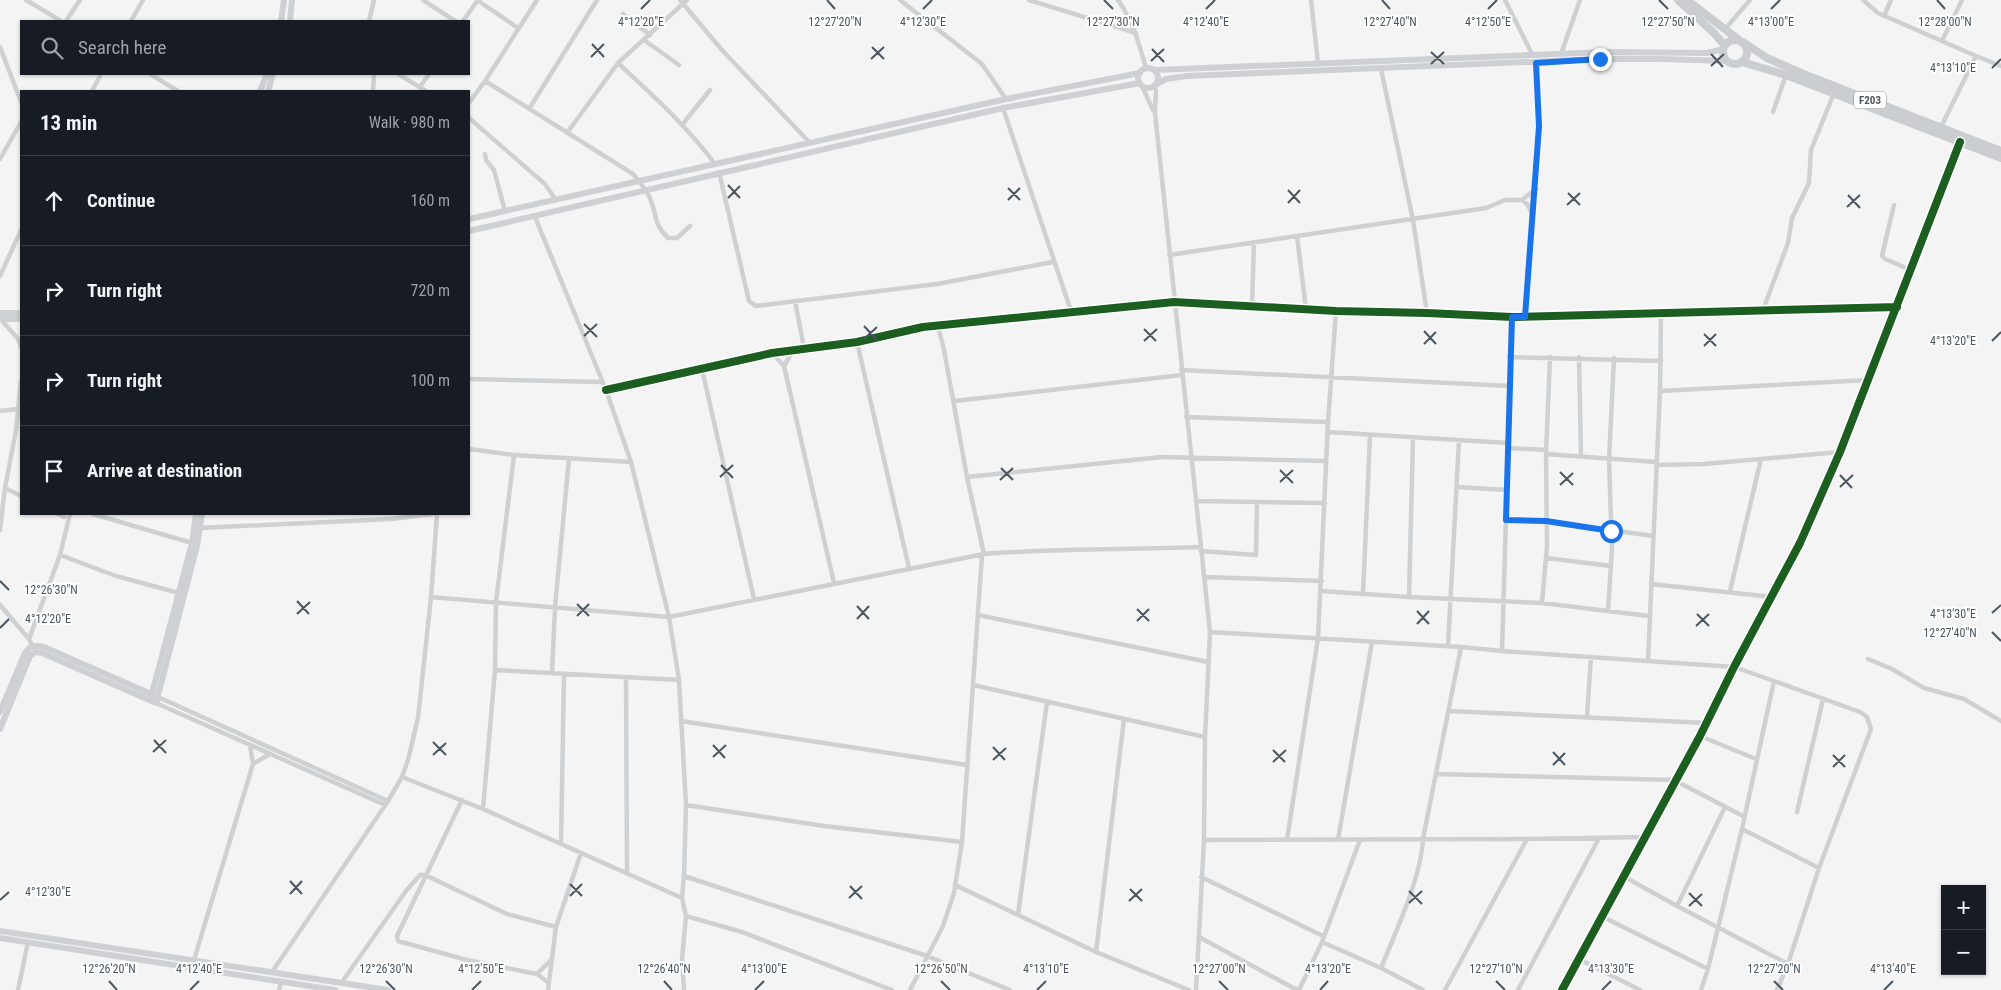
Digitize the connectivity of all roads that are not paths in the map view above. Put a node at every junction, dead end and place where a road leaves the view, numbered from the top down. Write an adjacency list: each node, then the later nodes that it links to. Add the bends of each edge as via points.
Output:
1 (26, 0): 26 (street)
2 (80, 0): 27 (street)
3 (143, 0): 28 (street)
4 (284, 0): 29 (main road)
5 (292, 0): 30 (main road)
6 (374, 0): 31 (street)
7 (423, 0): 32 (street)
8 (478, 0): 33 (street); 34 (street)
9 (537, 0): 34 (street)
10 (597, 0): 80 (street)
11 (900, 0): 78 (street, via 982,64)
12 (1029, 0): 36 (street)
13 (1118, 0): 36 (street)
14 (1311, 0): 49 (street)
15 (1505, 0): 44 (street)
16 (1580, 0): 43 (street)
17 (1678, 0): 42 (main road, via 1714,33)
18 (1687, 0): 35 (main road, F203)
19 (1750, 0): 35 (street)
20 (1863, 0): 25 (street)
21 (1891, 0): 25 (street)
22 (1962, 0): 39 (street)
23 (684, 1): 37 (street); 89 (street, via 720,49)
24 (623, 14): 37 (street)
25 (1884, 16): 39 (street)
26 (59, 20)
27 (67, 20)
28 (131, 20)
29 (280, 20)
30 (290, 20)
31 (369, 20)
32 (453, 20)
33 (465, 20)
34 (518, 28): 65 (street)
35 (1724, 30): 40 (main road, F203)
36 (1136, 33): 55 (street)
37 (650, 35): 38 (street)
38 (644, 40): 48 (street); 51 (street)
39 (1942, 41): 45 (street)
40 (1742, 42): 42 (main road, via 1731,40); 47 (main road, via 1747,53); 87 (main road, F203, via 1790,68)
41 (0, 47): 77 (street)
42 (1724, 48): 43 (main road, via 1707,53); 46 (main road)
43 (1561, 54): 44 (main road)
44 (1533, 56): 49 (main road)
45 (1976, 56): 52 (street); 87 (street)
46 (1728, 61): 47 (main road); 50 (main road, via 1600,59)
47 (1742, 62): 64 (main road, F203)
48 (618, 63): 86 (street); 88 (street)
49 (1322, 63): 54 (main road); 56 (main road)
50 (1536, 63): 53 (main road); 98 (street, via 1539,126)
51 (678, 65)
52 (2001, 66)
53 (1381, 69): 56 (main road); 107 (street)
54 (1154, 70): 55 (main road); 67 (main road, via 1158,78)
55 (1143, 71): 66 (main road); 78 (main road)
56 (1326, 71): 67 (main road, via 1187,76 1166,79)
57 (100, 75): 69 (street)
58 (152, 75): 70 (street)
59 (267, 75): 71 (main road)
60 (274, 75): 72 (main road)
61 (374, 75): 73 (street)
62 (400, 75): 68 (street)
63 (428, 75): 68 (street)
64 (1786, 75): 76 (main road, F203); 82 (street)
65 (485, 81): 79 (street); 80 (street)
66 (1141, 84): 67 (main road, via 1146,88); 81 (main road); 83 (street)
67 (1154, 86): 83 (street)
68 (420, 87): 74 (street)
69 (93, 90)
70 (176, 90)
71 (260, 90)
72 (268, 90)
73 (373, 90)
74 (424, 90)
75 (710, 90): 86 (street)
76 (1834, 93): 90 (main road, F203); 122 (street, via 1811,150 1809,183 1792,218 1788,243)
77 (20, 99)
78 (1006, 99): 89 (main road)
79 (470, 102)
80 (529, 108): 88 (street)
81 (1003, 108): 96 (main road); 114 (street)
82 (1773, 112)
83 (1155, 113): 113 (street)
84 (470, 119): 100 (street, via 545,184)
85 (20, 124): 94 (street)
86 (682, 125): 95 (street)
87 (1941, 127): 91 (main road, F203)
88 (568, 133): 97 (street, via 633,174)
89 (810, 142): 95 (main road)
90 (1960, 142): 93 (main road, F203); 115 (street)
91 (2001, 151)
92 (485, 154): 103 (street, via 494,170)
93 (2001, 158)
94 (0, 159)
95 (716, 165): 97 (main road)
96 (719, 172): 99 (main road); 117 (street, via 748,300 756,306)
97 (639, 182): 99 (street); 100 (main road)
98 (1536, 189): 101 (street); 104 (street)
99 (645, 190): 105 (main road); 108 (street, via 655,221 668,238 677,238)
100 (556, 200): 103 (main road)
101 (1522, 200): 104 (street); 107 (street, via 1505,200 1486,208)
102 (1894, 205): 115 (street, via 1882,256)
103 (505, 211): 106 (main road)
104 (1533, 214): 129 (street)
105 (535, 216): 109 (main road); 149 (street)
106 (470, 219)
107 (1413, 220): 111 (street); 125 (street)
108 (690, 226)
109 (470, 231)
110 (20, 232): 116 (street)
111 (1297, 236): 112 (street); 121 (street)
112 (1254, 242): 113 (street); 119 (street)
113 (1169, 255): 118 (street)
114 (1054, 262): 117 (street, via 938,284); 123 (street)
115 (1911, 270): 120 (street)
116 (0, 276)
117 (795, 301): 135 (street)
118 (1174, 302): 119 (street); 123 (street); 145 (street)
119 (1252, 306): 121 (street)
120 (1897, 307): 122 (street); 148 (street)
121 (1306, 309): 124 (street)
122 (1763, 310): 127 (street)
123 (1071, 311): 132 (street)
124 (1336, 311): 125 (street); 146 (street)
125 (1427, 312): 128 (street)
126 (20, 313): 131 (main road)
127 (1661, 313): 129 (street); 142 (street)
128 (1512, 317): 129 (street); 138 (street)
129 (1525, 317)
130 (20, 319): 131 (main road)
131 (1, 320): 134 (street)
132 (938, 326): 133 (street); 154 (street)
133 (857, 342): 135 (street); 205 (street)
134 (20, 344)
135 (804, 348): 136 (street)
136 (794, 349): 137 (street); 143 (street)
137 (772, 353): 143 (street); 144 (street)
138 (1509, 357): 140 (street); 150 (street)
139 (1579, 357): 140 (street); 141 (street); 170 (street)
140 (1550, 358): 166 (street)
141 (1614, 358): 142 (street); 172 (street)
142 (1661, 360): 153 (street)
143 (784, 366): 208 (street)
144 (702, 369): 151 (street); 217 (street)
145 (1181, 372): 146 (street); 154 (street); 157 (street)
146 (1332, 376): 150 (street); 158 (street)
147 (470, 379): 149 (street)
148 (1868, 380): 153 (street); 167 (street)
149 (602, 382): 151 (street)
150 (1510, 386): 164 (street)
151 (606, 390): 175 (street)
152 (20, 391): 155 (street)
153 (1660, 391): 176 (street)
154 (955, 401): 177 (street)
155 (18, 409): 156 (street); 159 (street)
156 (0, 411)
157 (1186, 417): 158 (street); 169 (street)
158 (1328, 422): 160 (street)
159 (19, 432): 179 (street)
160 (1328, 432): 161 (street); 174 (street)
161 (1370, 436): 162 (street); 213 (street)
162 (1414, 438): 163 (street); 216 (street)
163 (1459, 440): 164 (street); 178 (street)
164 (1508, 445): 166 (street); 180 (street)
165 (470, 449): 168 (street)
166 (1546, 452): 170 (street); 194 (street)
167 (1840, 452): 173 (street); 215 (street, via 1800,543)
168 (514, 455): 171 (street); 220 (street)
169 (1190, 456): 174 (street); 177 (street); 182 (street)
170 (1581, 456): 172 (street)
171 (569, 459): 175 (street); 223 (street)
172 (1609, 459): 176 (street); 197 (street)
173 (1761, 459): 176 (street); 211 (street)
174 (1326, 461): 184 (street)
175 (631, 462): 227 (street)
176 (1656, 464): 198 (street)
177 (967, 477): 201 (street)
178 (1457, 487): 180 (street); 218 (street)
179 (5, 488): 181 (street); 196 (street)
180 (1507, 490): 193 (street)
181 (20, 496)
182 (1196, 501): 183 (street); 200 (street)
183 (1257, 502): 184 (street); 200 (street, via 1256,555)
184 (1325, 503): 207 (street)
185 (61, 515): 192 (street)
186 (70, 515): 202 (street)
187 (96, 515): 199 (street)
188 (196, 515): 199 (main road)
189 (202, 515): 195 (main road)
190 (424, 515): 195 (street)
191 (437, 515): 214 (street)
192 (64, 516)
193 (1506, 520): 194 (street); 219 (street)
194 (1546, 521): 197 (street); 203 (street)
195 (200, 528): 247 (main road)
196 (0, 530)
197 (1611, 531): 198 (street); 204 (street)
198 (1653, 536): 209 (street)
199 (192, 543): 212 (main road)
200 (1201, 549): 201 (street, via 1028,550); 206 (street)
201 (983, 554): 205 (street); 225 (street)
202 (60, 555): 212 (street, via 116,576); 231 (street)
203 (1546, 558): 204 (street); 221 (street)
204 (1611, 566): 224 (street)
205 (909, 568): 208 (street)
206 (1204, 577): 207 (street); 228 (street)
207 (1322, 581): 210 (street)
208 (834, 584): 217 (street)
209 (1651, 584): 211 (street); 226 (street)
210 (1321, 591): 213 (street); 229 (street)
211 (1730, 591): 215 (street)
212 (179, 593): 247 (main road)
213 (1363, 594): 216 (street)
214 (431, 596): 220 (street); 266 (street, via 418,718)
215 (1772, 596): 239 (street)
216 (1409, 597): 218 (street)
217 (754, 599): 227 (street)
218 (1452, 599): 219 (street); 232 (street)
219 (1504, 600): 221 (street); 234 (street)
220 (496, 602): 223 (street); 240 (street)
221 (1542, 603): 224 (street)
222 (0, 605): 231 (street)
223 (555, 608): 227 (street); 241 (street)
224 (1608, 611): 226 (street)
225 (978, 615): 238 (street); 246 (street)
226 (1649, 616): 237 (street)
227 (668, 617): 244 (street)
228 (1210, 632): 229 (street); 238 (street)
229 (1318, 638): 230 (street); 281 (street)
230 (1372, 642): 232 (street); 282 (street)
231 (32, 646): 247 (main road, via 44,647); 251 (main road, via 25,653); 257 (main road)
232 (1448, 646): 233 (street)
233 (1461, 647): 234 (street); 250 (street)
234 (1502, 652): 235 (street)
235 (1591, 657): 237 (street); 252 (street)
236 (1868, 659): 255 (street, via 1924,688 1964,699)
237 (1648, 661): 239 (street)
238 (1208, 662): 259 (street)
239 (1734, 667): 245 (street); 256 (street)
240 (494, 670): 241 (street); 272 (street)
241 (552, 673): 242 (street)
242 (564, 674): 243 (street); 285 (street)
243 (626, 677): 244 (street); 288 (street)
244 (679, 680): 254 (street)
245 (1774, 681): 248 (street); 262 (street)
246 (973, 685): 249 (street); 264 (street)
247 (153, 699): 260 (street); 269 (street)
248 (1823, 699): 273 (street); 287 (street, via 1860,712 1867,717 1870,729)
249 (1047, 702): 253 (street); 296 (street)
250 (1448, 711): 252 (street); 265 (street)
251 (0, 712)
252 (1586, 717): 256 (street)
253 (1124, 719): 259 (street); 307 (street)
254 (681, 721): 264 (street); 270 (street)
255 (2001, 721)
256 (1706, 723): 258 (street)
257 (0, 729)
258 (1700, 736): 262 (street); 267 (street)
259 (1205, 737): 280 (street)
260 (250, 745): 261 (street); 263 (street)
261 (270, 754): 263 (street); 269 (street)
262 (1756, 760): 274 (street)
263 (253, 764): 310 (street)
264 (967, 764): 284 (street)
265 (1436, 774): 267 (street); 278 (street)
266 (402, 778): 268 (street); 269 (street)
267 (1674, 780): 271 (street); 276 (street)
268 (462, 800): 272 (street); 289 (street)
269 (386, 803): 315 (street)
270 (686, 804): 284 (street, via 824,826); 290 (street)
271 (1725, 807): 274 (street); 295 (street)
272 (483, 809): 285 (street)
273 (1798, 812)
274 (1743, 816): 275 (street)
275 (1742, 829): 287 (street); 300 (street)
276 (1644, 837): 277 (street); 291 (street)
277 (1598, 838): 279 (street); 334 (street)
278 (1423, 839): 279 (street); 283 (street); 313 (street, via 1422,854 1404,910)
279 (1527, 839): 333 (street)
280 (1204, 840): 281 (street); 292 (street)
281 (1287, 840): 282 (street)
282 (1338, 840): 283 (street)
283 (1360, 840): 302 (street)
284 (962, 842): 293 (street)
285 (561, 844): 286 (street)
286 (581, 853): 288 (street); 299 (street)
287 (1818, 868): 312 (street)
288 (627, 872): 294 (street)
289 (425, 875): 299 (street, via 507,914); 316 (street, via 397,936 398,941 467,960); 318 (street, via 418,877 406,891)
290 (684, 876): 294 (street); 308 (street)
291 (1624, 876): 295 (street); 298 (street)
292 (1201, 877): 302 (street); 303 (street)
293 (955, 885): 296 (street); 308 (street, via 943,926)
294 (682, 898): 297 (street)
295 (1677, 906): 300 (street)
296 (1018, 915): 307 (street)
297 (686, 916): 325 (street, via 682,959); 326 (street, via 742,932)
298 (1602, 917): 309 (street); 314 (street)
299 (556, 927): 311 (street)
300 (1718, 928): 312 (street); 314 (street)
301 (0, 931): 310 (main road)
302 (1323, 936): 306 (street)
303 (1198, 937): 330 (street); 331 (street)
304 (0, 938): 305 (main road)
305 (28, 942): 317 (main road); 320 (street)
306 (1322, 942): 313 (street); 331 (street)
307 (1096, 952): 329 (street)
308 (927, 956): 327 (street); 328 (street)
309 (1579, 959): 335 (street); 336 (street)
310 (194, 960): 315 (main road)
311 (551, 960): 316 (street); 319 (street)
312 (1788, 964): 338 (street)
313 (1381, 968): 332 (street)
314 (1708, 969): 337 (street)
315 (272, 972): 318 (main road)
316 (537, 974): 319 (street)
317 (281, 982): 321 (street); 322 (main road)
318 (342, 982): 323 (main road)
319 (549, 982): 324 (street)
320 (18, 990)
321 (279, 990)
322 (335, 990)
323 (388, 990)
324 (548, 990)
325 (684, 990)
326 (892, 990)
327 (910, 990)
328 (1010, 990)
329 (1189, 990)
330 (1196, 990)
331 (1298, 990)
332 (1423, 990)
333 (1445, 990)
334 (1518, 990)
335 (1562, 990)
336 (1640, 990)
337 (1701, 990)
338 (1777, 990)

